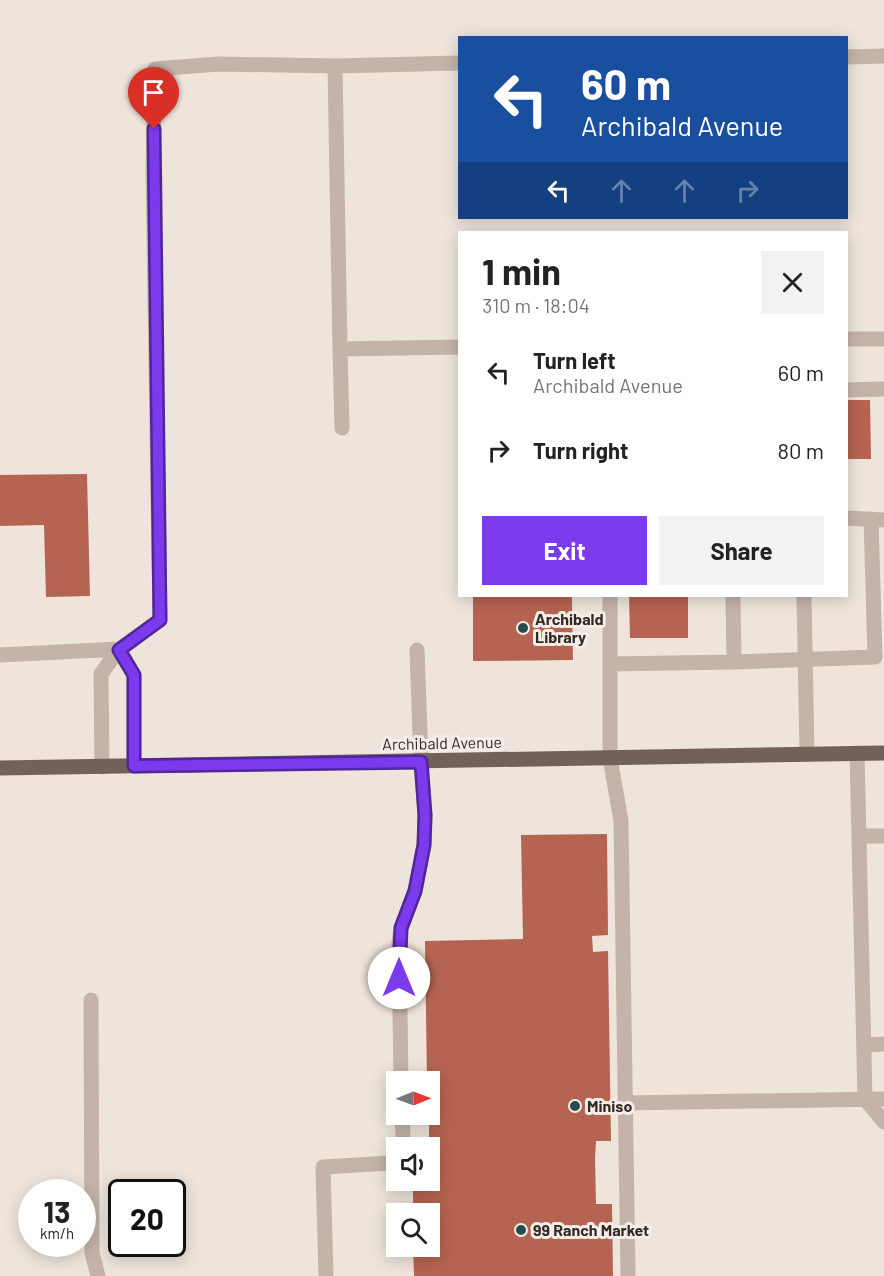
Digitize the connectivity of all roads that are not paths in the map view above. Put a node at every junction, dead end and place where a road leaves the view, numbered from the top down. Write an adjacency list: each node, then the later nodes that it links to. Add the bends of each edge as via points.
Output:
1 (884, 56): 2 (street)
2 (848, 57)
3 (458, 63): 4 (street)
4 (335, 66): 8 (street); 17 (street, via 218,64 155,69 160,620)
5 (848, 339): 6 (street)
6 (884, 339)
7 (458, 347): 8 (street)
8 (340, 349): 11 (street)
9 (884, 389): 10 (street)
10 (848, 390)
11 (342, 428)
12 (848, 518): 13 (street)
13 (878, 519): 20 (street, via 875,657)
14 (610, 597): 22 (street)
15 (733, 597): 21 (street)
16 (804, 597): 20 (street)
17 (119, 650): 19 (street); 28 (street, via 134,675); 29 (street, via 101,674)
18 (417, 650): 27 (street)
19 (0, 655)
20 (805, 660): 21 (street); 25 (street)
21 (734, 662): 22 (street)
22 (610, 664): 26 (street)
23 (857, 753): 24 (main road, Archibald Avenue); 25 (main road, Archibald Avenue); 31 (street)
24 (884, 753)
25 (807, 754): 26 (main road, Archibald Avenue)
26 (610, 758): 27 (main road, Archibald Avenue); 39 (street, via 621,821)
27 (421, 762): 28 (main road, Archibald Avenue); 36 (street, via 424,845 399,944)
28 (134, 766): 29 (main road, Archibald Avenue)
29 (102, 767): 30 (main road, Archibald Avenue)
30 (0, 768)
31 (859, 836): 32 (street); 35 (street)
32 (884, 836)
33 (91, 1000): 42 (street, via 92,1253)
34 (884, 1044): 35 (street)
35 (864, 1045): 37 (street)
36 (402, 1071)
37 (865, 1099): 38 (street); 39 (street); 40 (street)
38 (884, 1099)
39 (624, 1103): 44 (street)
40 (884, 1122)
41 (386, 1163): 43 (street, via 323,1167)
42 (98, 1276)
43 (326, 1276)
44 (628, 1276)

